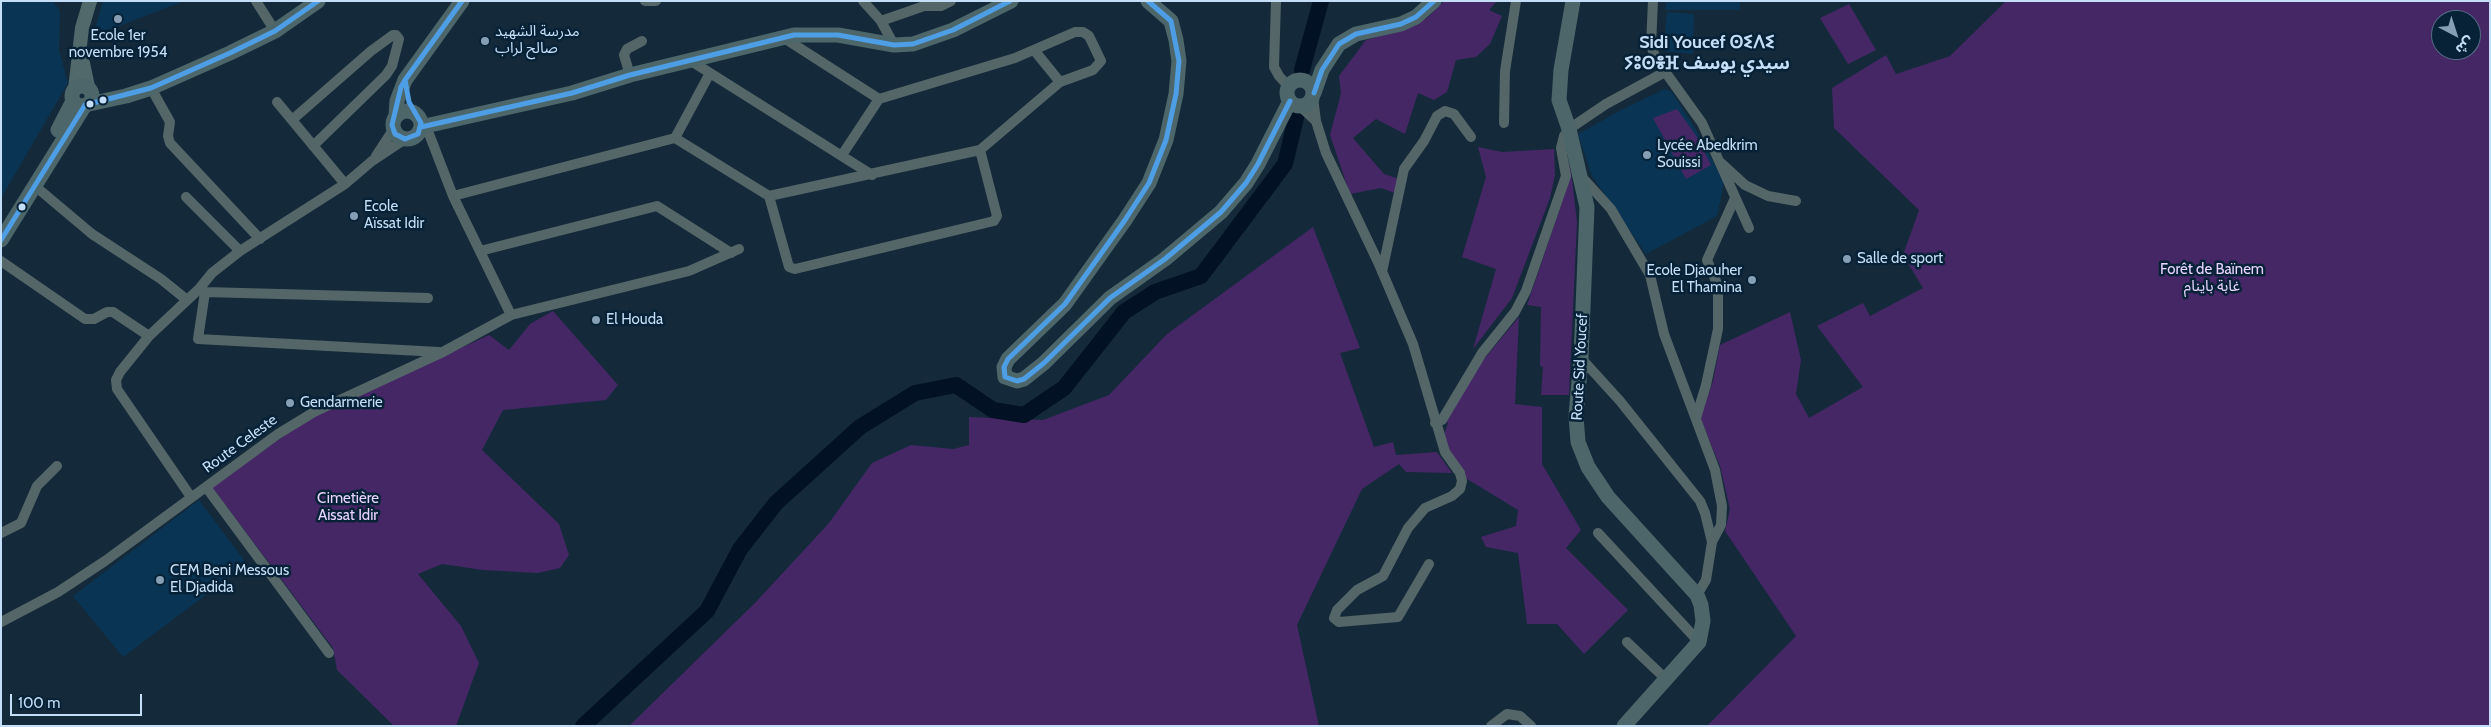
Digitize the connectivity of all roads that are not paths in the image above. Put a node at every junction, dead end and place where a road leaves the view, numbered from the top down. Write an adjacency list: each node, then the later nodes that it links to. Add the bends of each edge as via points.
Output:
1 (90, 1): 33 (main road, via 80,45)
2 (256, 1): 18 (street)
3 (318, 1): 18 (main road)
4 (462, 1): 28 (main road)
5 (645, 1): 6 (street)
6 (656, 1)
7 (863, 1): 17 (street)
8 (951, 1): 16 (street)
9 (1011, 1): 21 (main road, via 954,30 913,44)
10 (1148, 1): 31 (main road, via 1171,21 1179,62 1166,140 1149,183 1125,220 1065,304 1008,358 1004,367 1005,377 1017,381 1024,379 1103,304 1165,259 1221,212 1258,164)
11 (1276, 1): 31 (street, via 1274,67)
12 (1434, 1): 23 (main road, via 1416,18 1348,38)
13 (1516, 1): 40 (street, via 1505,71)
14 (1573, 1): 42 (main road, Route Sid Youcef, via 1559,100)
15 (1653, 1): 25 (street, via 1651,45)
16 (940, 4): 17 (street, via 924,6)
17 (881, 21): 21 (street)
18 (275, 31): 30 (main road)
19 (784, 38): 21 (main road, via 838,35); 24 (main road); 34 (street)
20 (642, 41): 27 (street, via 627,49 624,55)
21 (894, 45)
22 (1034, 50): 29 (street); 29 (street, via 1075,32 1089,36 1101,62); 34 (street, via 965,75)
23 (1330, 55): 31 (main road); 32 (main road)
24 (691, 61): 26 (street); 27 (main road)
25 (1665, 72): 42 (street, via 1606,104); 49 (street, via 1702,123)
26 (710, 73): 45 (street); 48 (street)
27 (630, 75): 41 (main road, via 572,94)
28 (405, 80): 36 (main road); 37 (main road, via 397,100)
29 (1060, 82): 47 (street)
30 (151, 88): 33 (main road, via 116,98); 62 (street, via 170,122 170,143)
31 (1295, 93): 32 (main road, via 1305,105); 32 (main road, via 1308,82); 39 (street)
32 (1313, 95): 39 (street)
33 (84, 97): 54 (main road); 60 (main road)
34 (880, 99): 48 (street)
35 (277, 102): 38 (street)
36 (414, 112): 37 (main road, via 408,110); 41 (main road)
37 (396, 115): 43 (main road, via 393,120)
38 (292, 120): 46 (street); 46 (street, via 371,51 393,35 399,39 392,66 386,75)
39 (1316, 120): 67 (street, via 1344,195)
40 (1504, 123)
41 (424, 127): 43 (main road, via 414,137); 55 (street)
42 (1569, 129): 52 (main road, Route Sid Youcef); 76 (street, via 1561,148 1566,176 1526,291 1515,312 1482,353 1442,420)
43 (399, 135): 50 (street); 50 (street)
44 (1471, 137): 67 (street, via 1454,114 1445,111 1437,116 1424,142 1404,169)
45 (675, 138): 55 (street); 56 (street)
46 (313, 146): 53 (street)
47 (980, 150): 51 (street); 56 (street, via 997,216 994,221 794,269 789,267)
48 (842, 155): 51 (street)
49 (1718, 160): 58 (street); 59 (street, via 1745,185 1768,196)
50 (372, 161): 53 (street)
51 (872, 175): 56 (street)
52 (1581, 176): 74 (main road, Route Sid Youcef, via 1587,207); 75 (street, via 1611,209 1650,275 1664,334)
53 (345, 184): 62 (street)
54 (35, 186): 63 (main road); 70 (street, via 92,234)
55 (452, 196): 65 (street)
56 (769, 196)
57 (186, 197): 64 (street)
58 (1735, 198): 61 (street); 75 (street, via 1707,260 1718,286 1718,330)
59 (1796, 201)
60 (1, 223)
61 (1749, 228)
62 (260, 239): 64 (street)
63 (1, 240)
64 (240, 251): 68 (street, via 212,273)
65 (480, 251): 71 (street); 71 (street, Route Celeste, via 657,206 735,251 689,271)
66 (1, 261): 72 (street, via 85,319 113,312)
67 (1382, 272): 76 (street, via 1413,344)
68 (202, 291): 69 (street); 70 (street); 73 (street, via 198,339)
69 (428, 298)
70 (187, 300): 72 (street)
71 (511, 315): 73 (street, Route Celeste)
72 (149, 336): 79 (street, via 120,372 117,388)
73 (441, 352): 78 (street, Route Celeste, via 314,412)
74 (1581, 358): 82 (street, via 1700,500); 84 (main road, Route Sid Youcef, via 1576,416 1578,442 1588,467 1608,497)
75 (1696, 418): 82 (street, via 1715,470 1722,506 1721,525)
76 (1435, 423): 83 (street, via 1445,452 1460,473 1460,489 1425,508 1408,528 1383,576 1357,590 1337,610 1334,618 1339,622 1398,618)
77 (58, 466): 80 (street, via 38,486 21,523)
78 (206, 487): 79 (street, Route Celeste); 88 (street)
79 (191, 497): 85 (street, Route Celeste, via 58,592)
80 (1, 533)
81 (1598, 533): 87 (street)
82 (1712, 542): 84 (street, via 1706,580)
83 (1430, 564)
84 (1698, 595): 87 (main road, via 1702,605)
85 (1, 622)
86 (1627, 642): 89 (street)
87 (1699, 642): 89 (main road)
88 (329, 653)
89 (1667, 680): 92 (main road)
90 (1491, 726): 91 (street, via 1508,714 1520,716)
91 (1531, 726)
92 (1624, 726)

